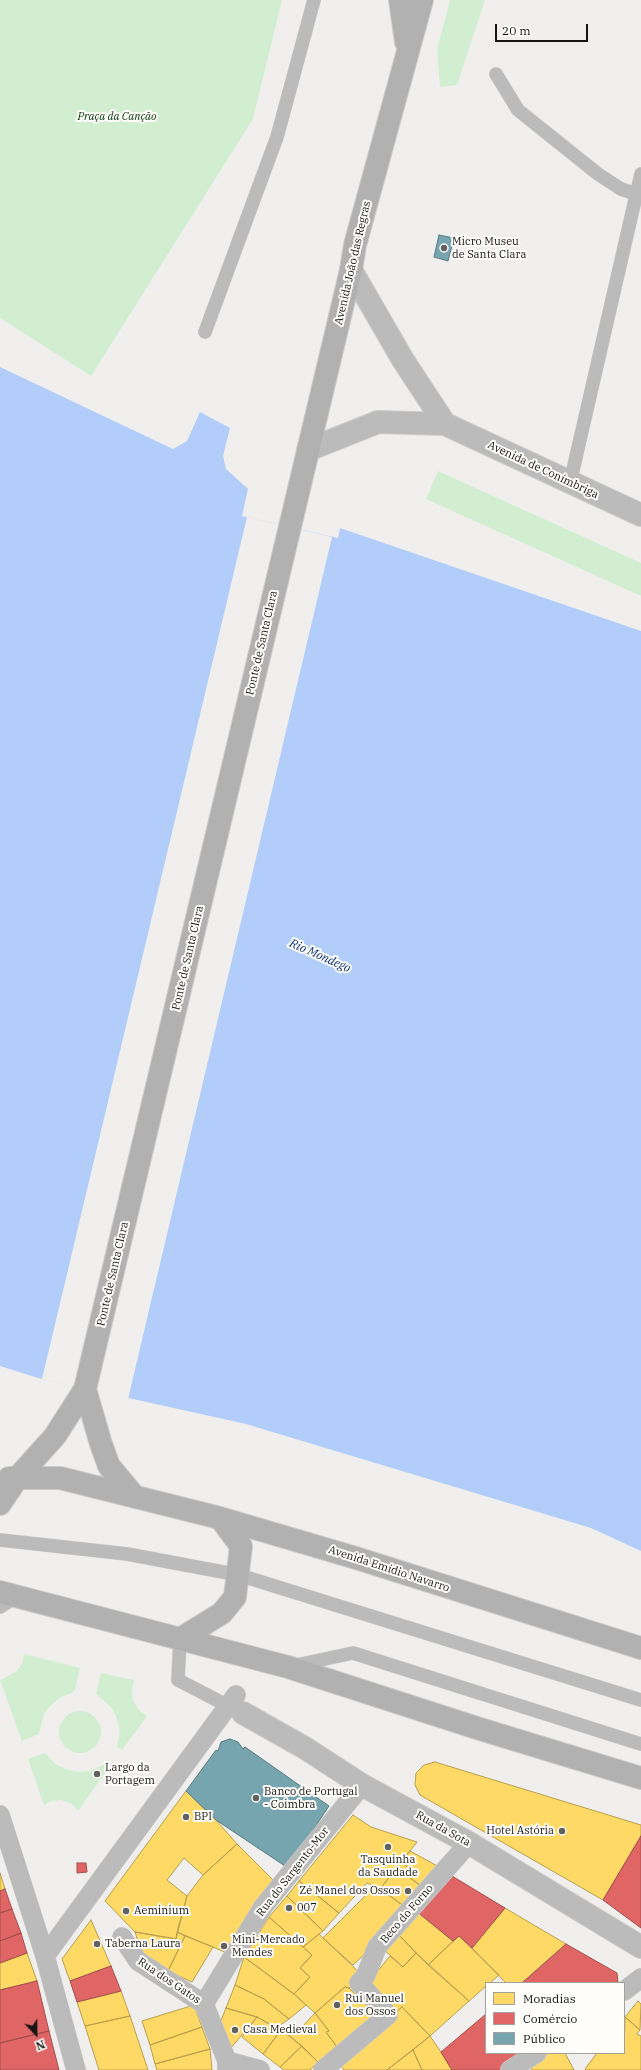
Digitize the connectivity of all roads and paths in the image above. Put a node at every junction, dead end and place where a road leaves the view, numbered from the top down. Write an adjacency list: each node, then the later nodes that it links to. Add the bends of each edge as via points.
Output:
1 (314, 0): 9 (lane, via 277,137)
2 (400, 0): 4 (main road)
3 (422, 0): 4 (main road, Avenida João das Regras)
4 (407, 50): 8 (main road, Avenida João das Regras)
5 (496, 74): 7 (lane, via 518,110 598,174 621,189)
6 (641, 174): 7 (lane)
7 (636, 194): 12 (lane)
8 (351, 270): 10 (street, via 403,360); 11 (main road, Avenida João das Regras)
9 (205, 332)
10 (445, 424): 11 (street, via 378,422); 12 (street, Avenida de Conímbriga)
11 (308, 450): 14 (main road, Avenida João das Regras)
12 (570, 483): 13 (street, Avenida de Conímbriga)
13 (641, 515)
14 (290, 527): 15 (main road, Ponte de Santa Clara)
15 (86, 1389): 16 (main road, via 55,1436); 17 (main road, via 109,1466)
16 (9, 1478): 17 (main road, Avenida Emídio Navarro, via 60,1478); 18 (main road)
17 (135, 1497): 19 (main road, Avenida Emídio Navarro)
18 (0, 1504)
19 (220, 1518): 22 (main road, via 241,1546); 25 (main road, Avenida Emídio Navarro, via 341,1553)
20 (0, 1540): 22 (lane, via 127,1554)
21 (0, 1575): 23 (main road)
22 (239, 1575): 24 (main road, via 235,1598 222,1613); 27 (lane)
23 (5, 1599): 24 (main road, via 69,1610)
24 (180, 1639): 26 (main road); 28 (lane, via 178,1680)
25 (641, 1648)
26 (288, 1667): 29 (lane, via 353,1653); 30 (main road)
27 (641, 1700)
28 (236, 1704): 31 (street, Rua da Sota); 36 (street)
29 (641, 1744)
30 (641, 1778)
31 (362, 1785): 33 (street, Rua da Sota); 39 (street, Rua do Sargento-Mor, via 263,1907)
32 (0, 1815): 36 (street)
33 (469, 1843): 35 (street, Rua da Sota); 44 (street, Beco do Forno, via 377,1947 366,1975 358,1984 388,2015)
34 (122, 1936): 39 (street, Rua dos Gatos, via 138,1961)
35 (641, 1947)
36 (45, 1956): 42 (street)
37 (641, 1978): 38 (street)
38 (625, 1990)
39 (204, 2004): 41 (street)
40 (535, 2054): 45 (street)
41 (227, 2066): 43 (street)
42 (76, 2070)
43 (260, 2070)
44 (323, 2070)
45 (510, 2070)

